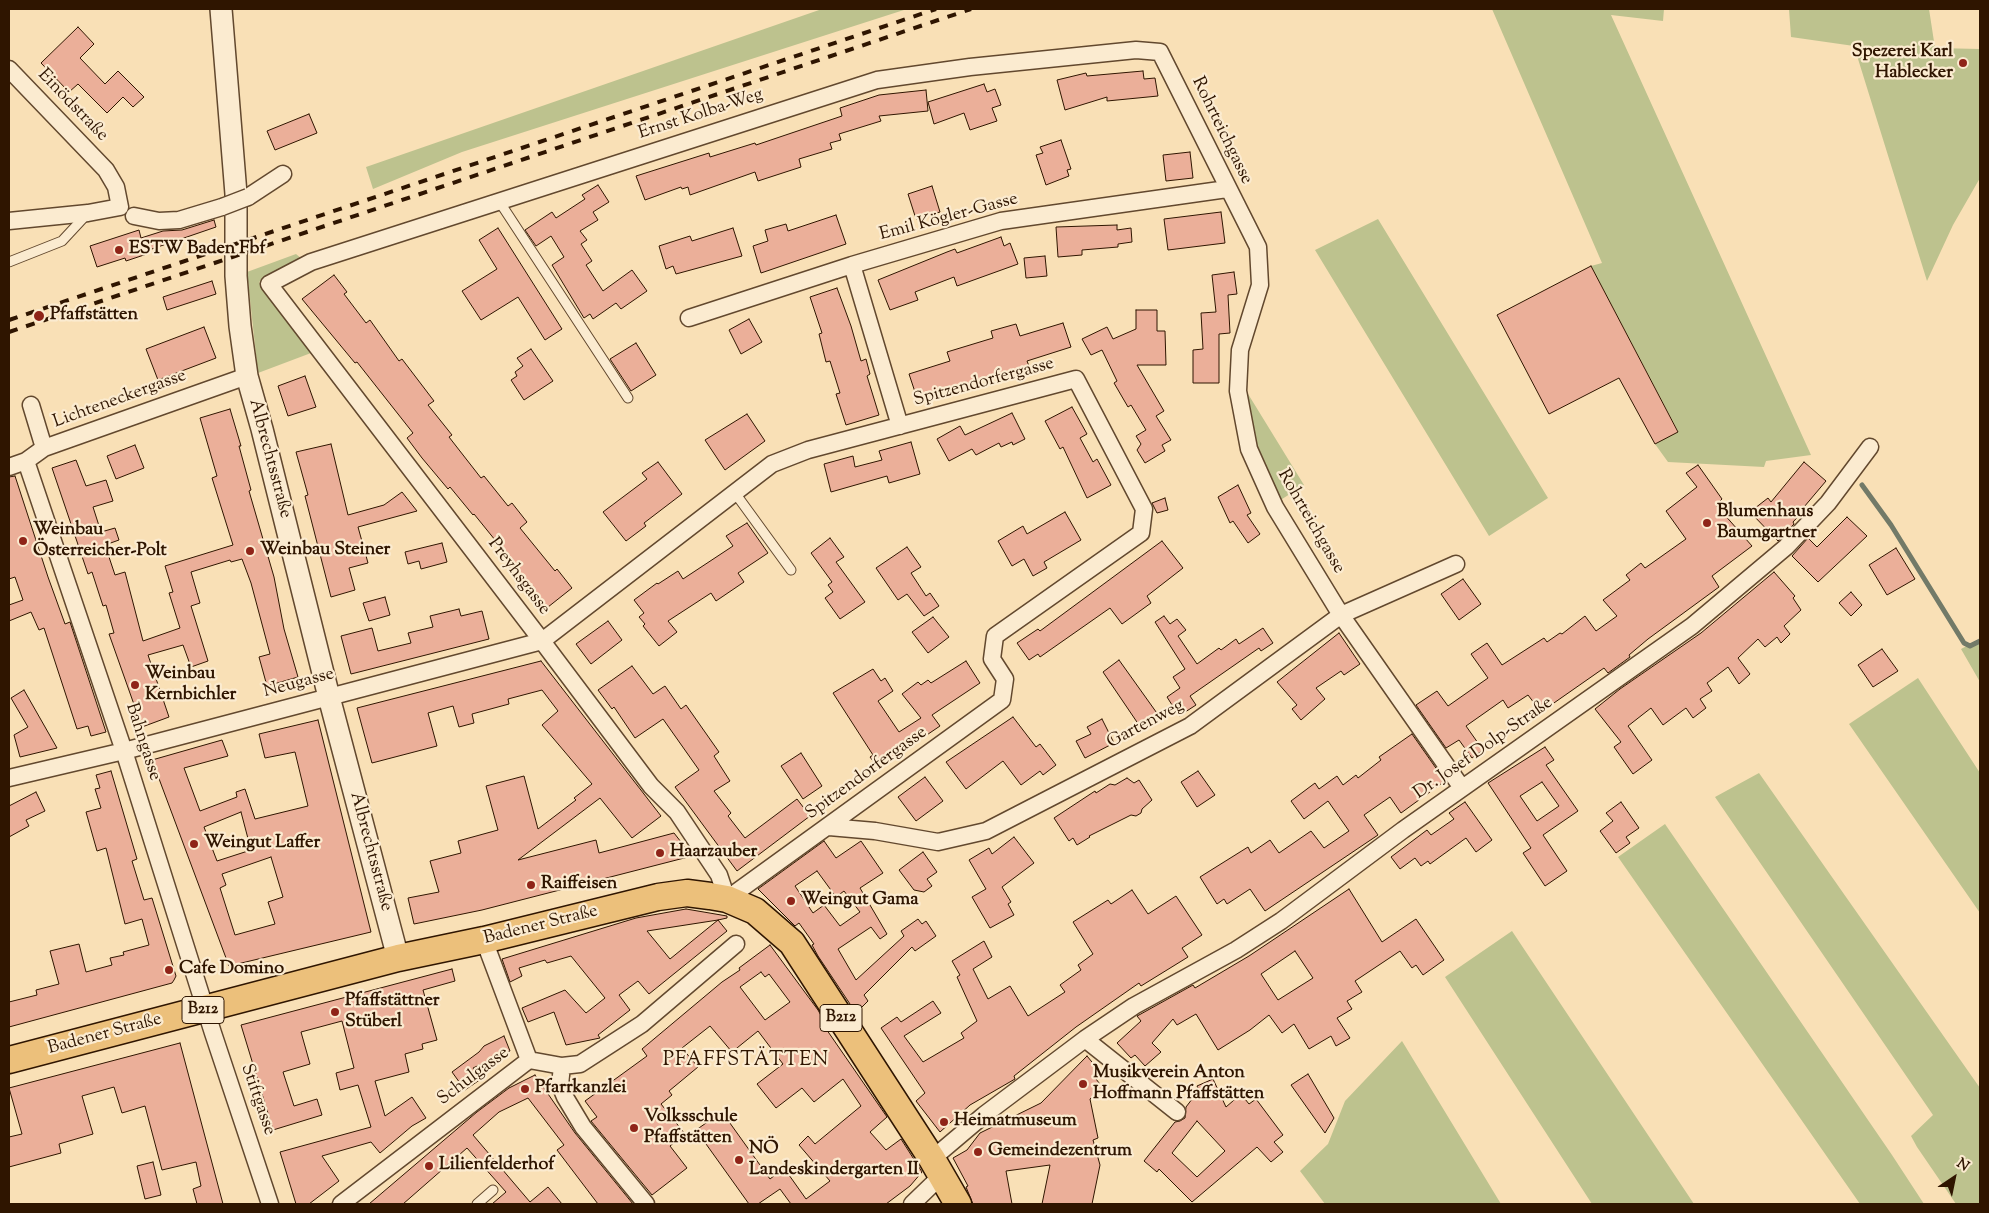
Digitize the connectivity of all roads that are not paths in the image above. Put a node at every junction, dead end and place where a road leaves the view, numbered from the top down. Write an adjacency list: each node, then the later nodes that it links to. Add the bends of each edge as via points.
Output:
1 (221, 9): 15 (street, Albrechtsstraße, via 236,194 239,316)
2 (1160, 52): 5 (street, Rohrteichgasse); 6 (street, Ernst Kolba-Weg, via 1136,50 877,80)
3 (9, 69): 7 (street, Einödstraße, via 106,170 116,187)
4 (284, 174): 9 (street, bridge, via 248,198 179,220 159,221)
5 (1227, 189): 12 (street, Emil Kögler-Gasse, via 1001,221); 26 (street, Rohrteichgasse, via 1258,247 1260,285 1240,350 1238,390 1248,449 1275,507)
6 (499, 201): 13 (street, Ernst Kolba-Weg, via 312,262); 16 (lane)
7 (120, 207): 8 (street); 9 (lane)
8 (88, 213): 10 (street); 11 (lane, via 62,241)
9 (134, 216)
10 (9, 221)
11 (9, 262)
12 (852, 265): 14 (street, Emil Kögler-Gasse); 18 (street)
13 (269, 284): 27 (street, Preyhsgasse)
14 (689, 318)
15 (247, 376): 20 (street, Lichteneckergasse); 28 (street, Albrechtsstraße)
16 (628, 398)
17 (31, 405): 20 (street)
18 (900, 426): 23 (street, Spitzendorfergasse, via 808,450 772,464); 32 (street, Spitzendorfergasse, via 1076,379 1144,509 1141,533 995,636 992,659 1004,679 1002,700)
19 (1870, 447): 31 (street, Dr. Josef Dolp-Straße, via 1828,503 1786,546 1692,626)
20 (44, 448): 21 (street, Lichteneckergasse)
21 (26, 461): 22 (street, Lichteneckergasse); 29 (street, Bahngasse)
22 (9, 467)
23 (735, 493): 25 (lane); 27 (street, Spitzendorfergasse)
24 (1456, 564): 26 (street, Gartenweg)
25 (791, 570)
26 (1341, 615): 31 (street, Rohrteichgasse); 34 (street, Gartenweg, via 1190,726 986,831 938,842)
27 (542, 640): 28 (street, Neugasse); 35 (street, Preyhsgasse, via 651,786 677,812 719,875)
28 (329, 697): 29 (street, Neugasse); 38 (street, Albrechtsstraße)
29 (124, 751): 30 (street, Neugasse); 39 (street, Bahngasse)
30 (9, 778)
31 (1462, 788): 40 (street, Dr. Josef Dolp-Straße, via 1281,921 1236,950 1134,1006)
32 (859, 805): 33 (street, Spitzendorfergasse); 34 (street)
33 (829, 827): 34 (street, Gartenweg); 35 (street, Spitzendorfergasse)
34 (875, 832)
35 (727, 899): 36 (main road, Badener Straße / B212, via 687,893 658,897); 45 (main road, Badener Straße / B212, via 755,911 792,943)
36 (484, 940): 38 (main road, Badener Straße / B212); 42 (street)
37 (736, 944): 43 (street, Schulgasse, via 642,1024 580,1064)
38 (398, 958): 39 (main road, Badener Straße / B212)
39 (205, 1009): 41 (main road, Badener Straße / B212); 48 (street, Stiftgasse)
40 (1085, 1039): 44 (street); 45 (street, Dr. Josef Dolp-Straße, via 984,1115)
41 (9, 1060)
42 (529, 1060): 43 (street, Schulgasse); 49 (street, Schulgasse)
43 (562, 1066): 51 (street, via 560,1085 583,1127)
44 (1177, 1112)
45 (937, 1167): 47 (street, Dr. Josef Dolp-Straße); 52 (main road, Badener Straße / B212)
46 (493, 1190): 50 (lane)
47 (915, 1203)
48 (270, 1204)
49 (341, 1204)
50 (477, 1204)
51 (646, 1204)
52 (958, 1204)

